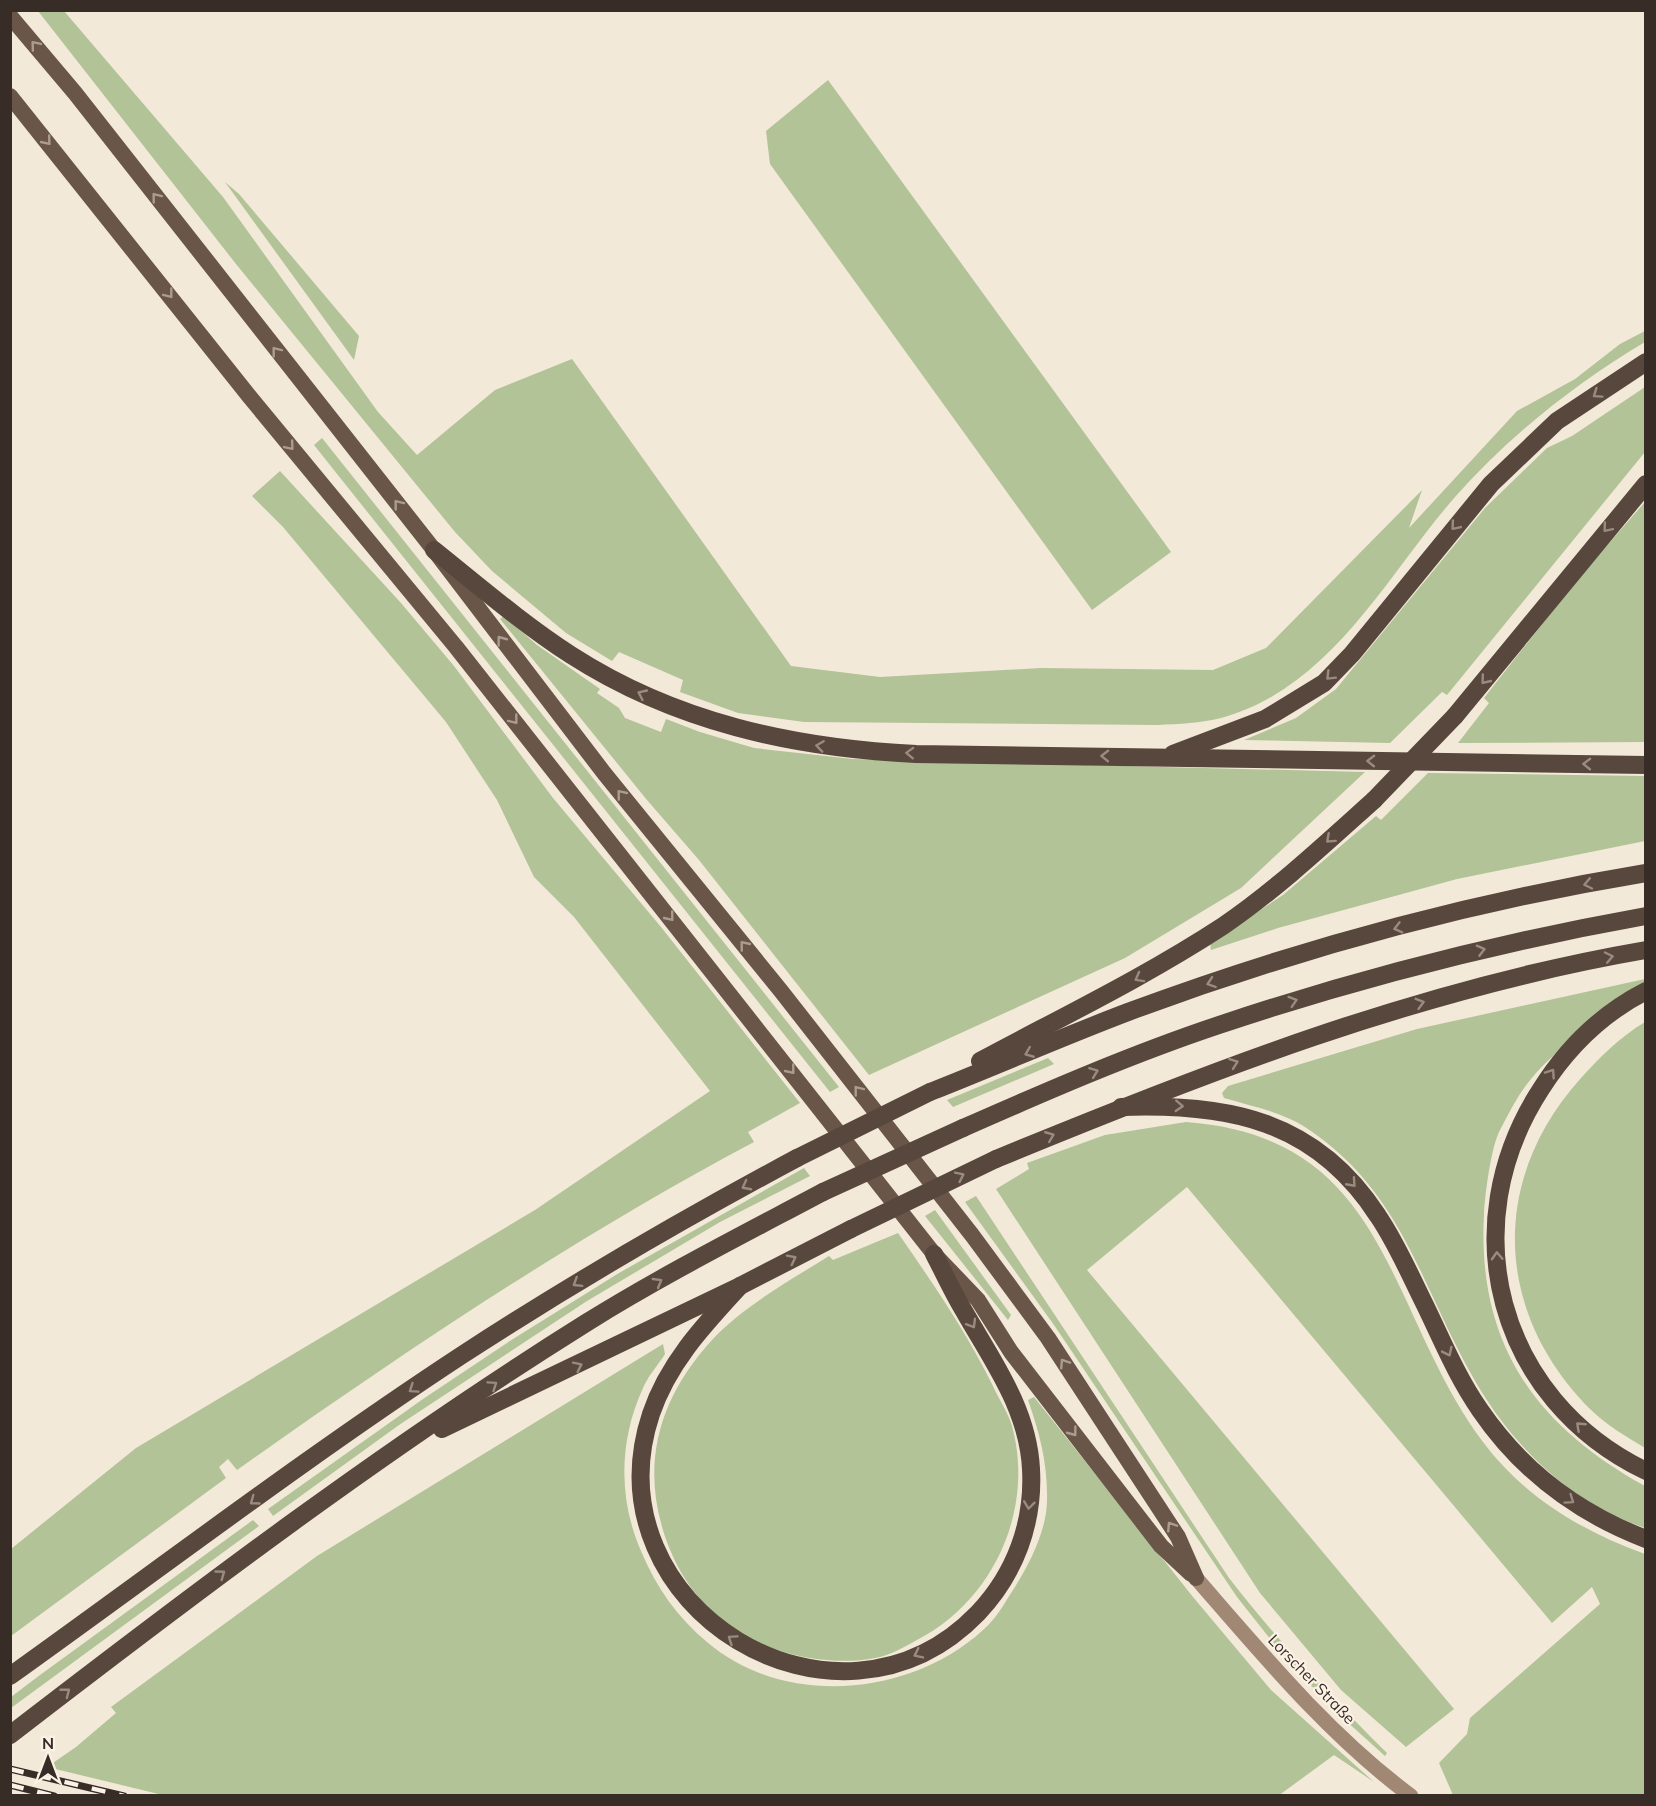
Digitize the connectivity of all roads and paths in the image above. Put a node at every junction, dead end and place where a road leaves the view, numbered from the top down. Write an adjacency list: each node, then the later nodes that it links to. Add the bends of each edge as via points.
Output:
1 (10, 16): 5 (highway, one-way to 1, via 75,93)
2 (10, 96): 14 (highway, one-way to 14, via 249,396 464,656)
3 (1646, 362): 6 (highway, one-way to 6, via 1557,421 1491,484 1359,646 1324,683 1264,719)
4 (1646, 484): 12 (highway, one-way to 12, bridge, via 1455,716 1374,800 1293,873 1224,925 1140,978)
5 (434, 550): 6 (highway, one-way to 5, via 916,753 845,749 758,735 675,709 609,678 541,634); 19 (highway, one-way to 5, via 1171,1527 1048,1338 972,1235 597,764)
6 (1164, 757): 7 (highway, one-way to 6)
7 (1646, 765)
8 (1646, 873): 12 (highway, one-way to 12, via 1523,897 1327,947 1128,1012)
9 (1646, 916): 16 (highway, one-way to 9, bridge, via 587,1322 824,1192 1076,1079 1217,1025 1309,996 1496,946)
10 (1646, 950): 13 (highway, one-way to 10, via 1224,1066 1374,1016 1544,971)
11 (1646, 991): 17 (highway, one-way to 11, via 1594,1439 1541,1384 1506,1313 1496,1237 1505,1160 1533,1101 1556,1066 1586,1032)
12 (930, 1092): 20 (highway, one-way to 20, bridge, via 797,1158 592,1273 352,1430)
13 (1121, 1107): 15 (highway, one-way to 13, bridge, via 996,1158); 18 (highway, one-way to 18, via 1196,1107 1247,1117 1292,1134 1330,1159 1361,1192 1391,1237 1463,1383 1495,1431 1555,1490 1602,1520)
14 (934, 1254): 15 (highway, one-way to 15, via 1006,1380 1020,1412 1031,1468 1030,1505 1011,1570 992,1598 968,1623 940,1643 877,1668 809,1669 776,1661 745,1647 716,1629 691,1605 656,1548 646,1515 642,1481 643,1448 651,1414 682,1353); 19 (highway, one-way to 19, via 978,1300 1011,1352 1161,1546)
15 (740, 1286): 16 (highway, one-way to 15, via 544,1383)
16 (392, 1452): 21 (highway, one-way to 16, via 193,1595)
17 (1646, 1471)
18 (1646, 1539)
19 (1196, 1578): 22 (main road, Lorscher Straße, via 1290,1686)
20 (10, 1676)
21 (15, 1732)
22 (1411, 1796)

